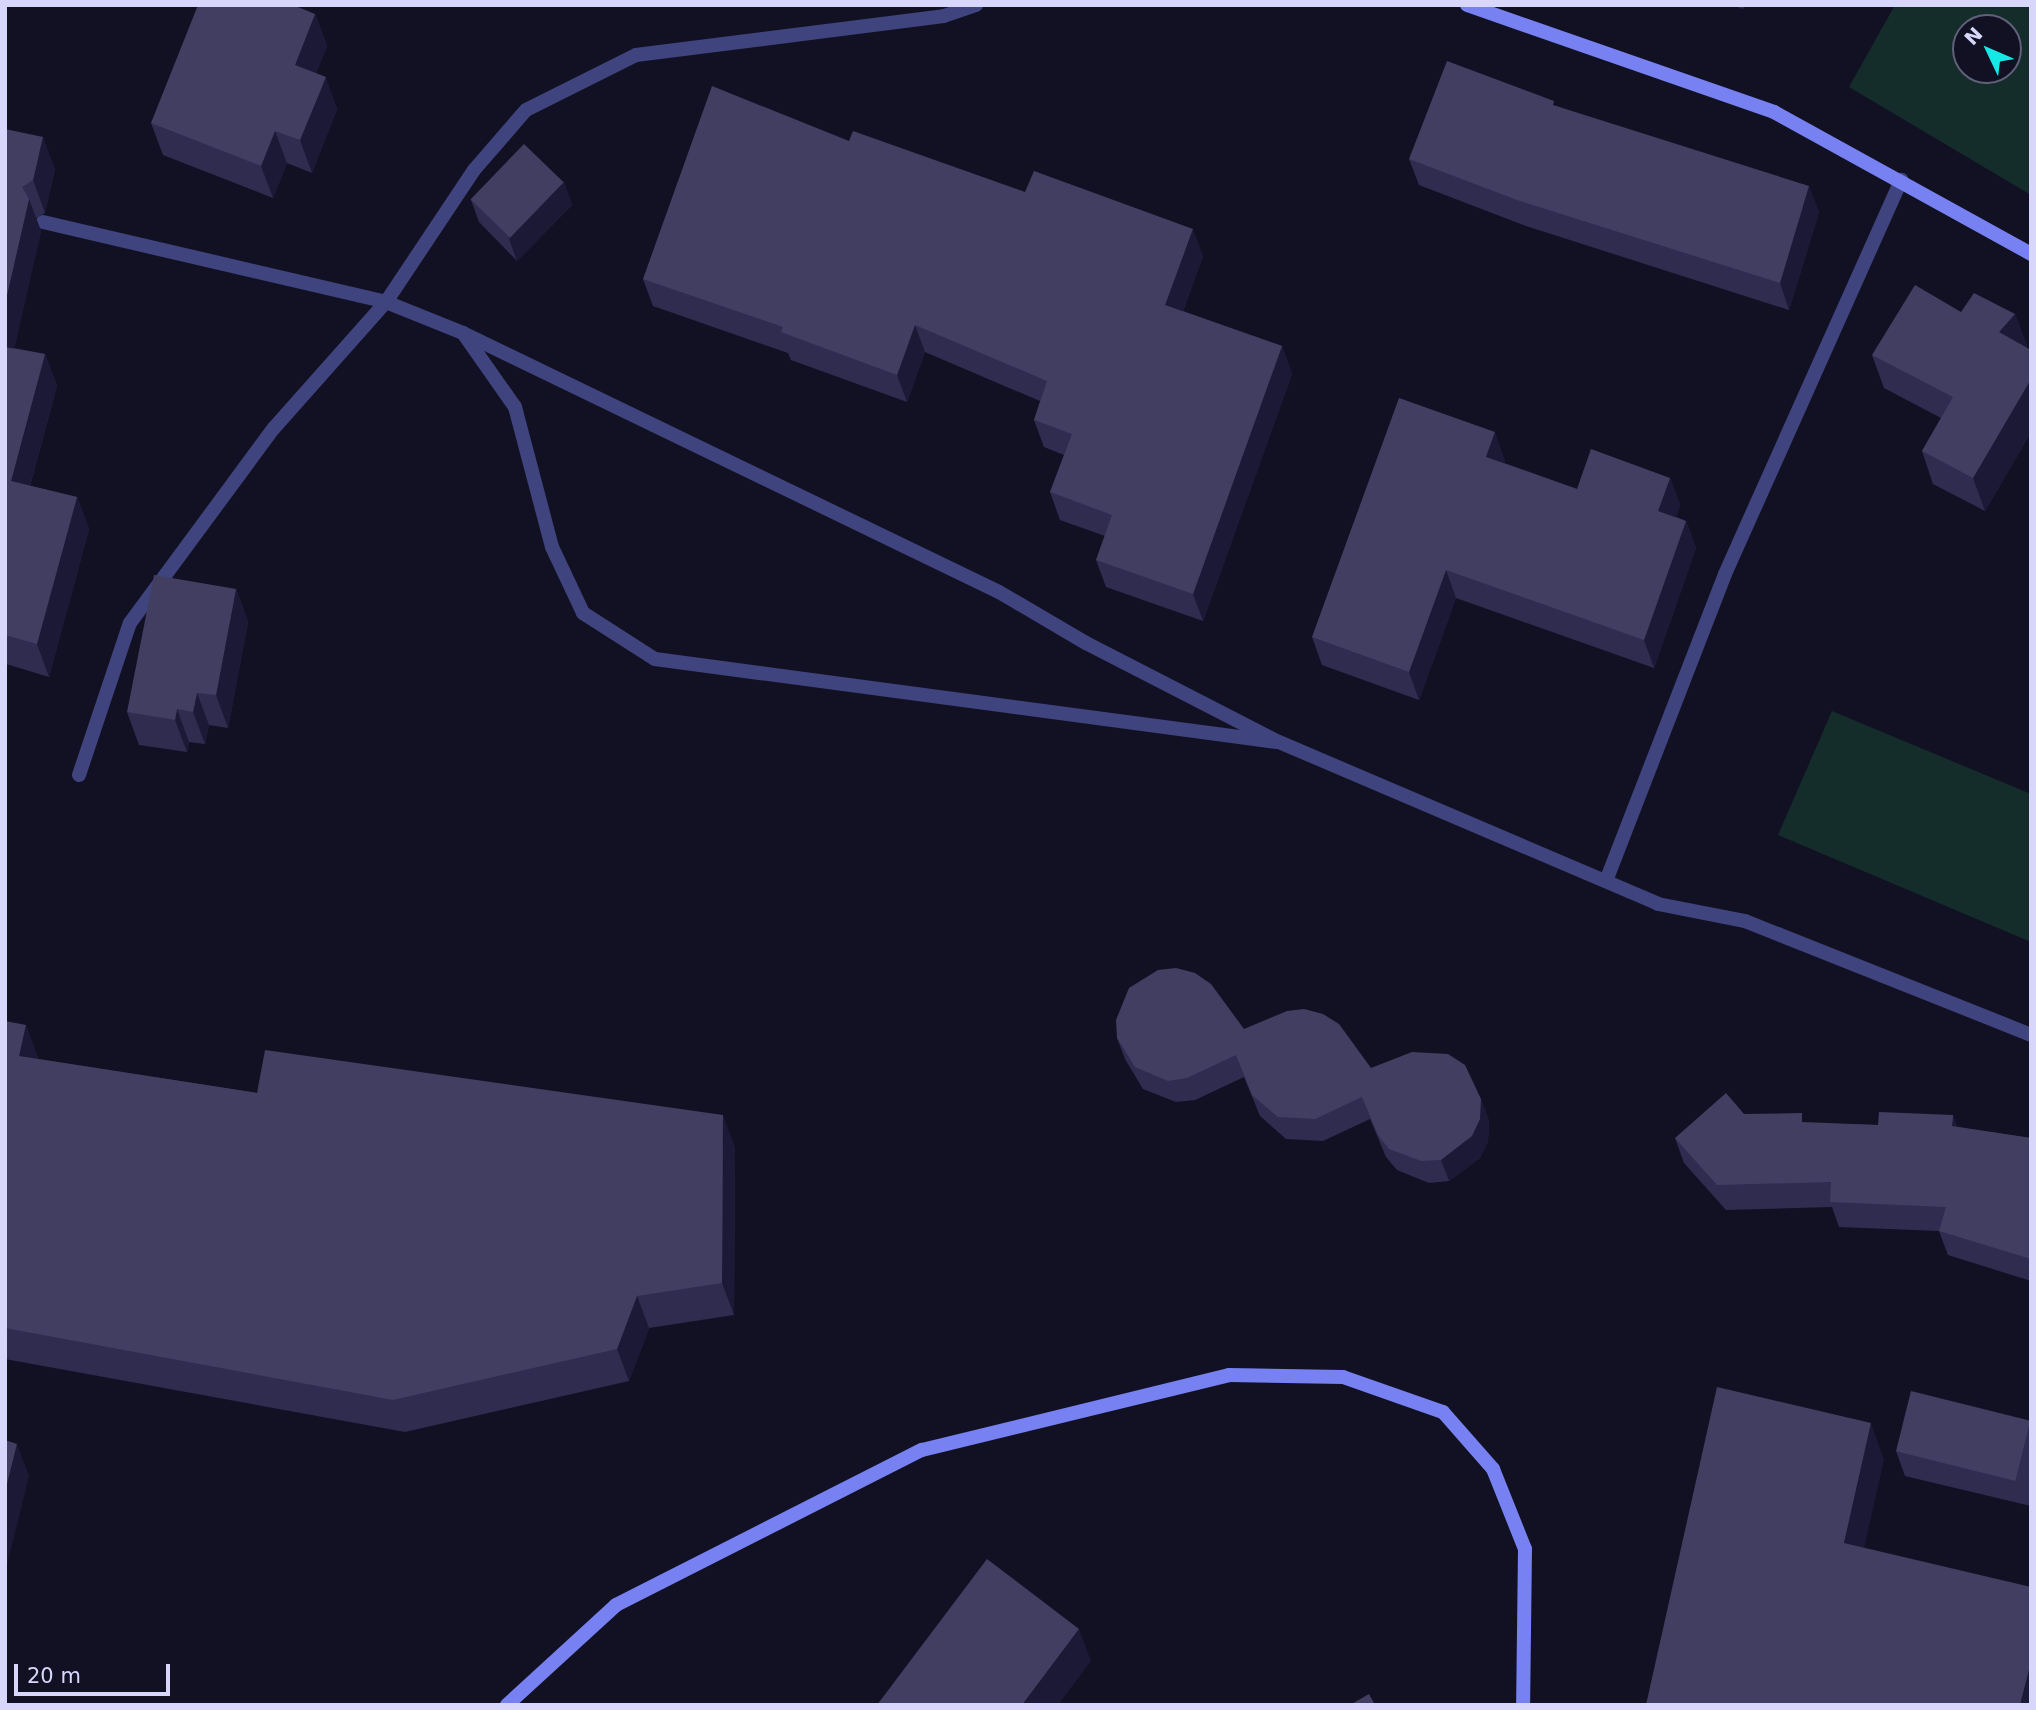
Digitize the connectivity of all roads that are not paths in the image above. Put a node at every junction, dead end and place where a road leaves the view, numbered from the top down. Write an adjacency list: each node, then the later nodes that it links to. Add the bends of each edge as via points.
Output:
1 (976, 5): 6 (street, via 944,16 636,55 526,110 474,170)
2 (1466, 5): 3 (street, via 1774,112)
3 (1901, 180): 5 (street); 10 (street, via 1725,574)
4 (43, 222): 6 (street)
5 (2031, 254)
6 (386, 302): 7 (street); 9 (street, via 274,428 130,623)
7 (463, 333): 8 (street, via 999,592 1086,643); 8 (street, via 515,407 552,547 583,612 655,659)
8 (1279, 742): 10 (street)
9 (79, 775)
10 (1606, 881): 11 (street, via 1658,904 1745,921)
11 (2031, 1035)
12 (508, 1705): 13 (street, via 616,1605 922,1450 1229,1375 1343,1377 1443,1412 1493,1469 1525,1549)
13 (1523, 1705)

